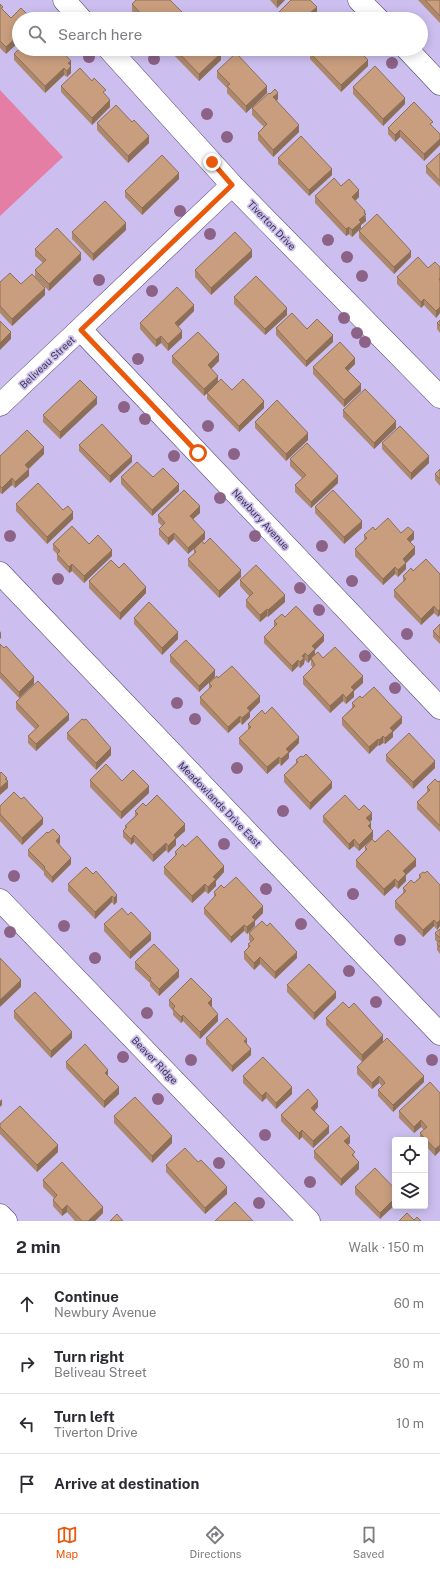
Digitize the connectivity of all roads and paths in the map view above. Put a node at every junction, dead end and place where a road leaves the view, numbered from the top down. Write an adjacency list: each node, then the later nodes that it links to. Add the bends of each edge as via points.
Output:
1 (64, 0): 3 (street)
2 (360, 0): 4 (street)
3 (75, 12)
4 (371, 12)
5 (115, 56): 8 (street, Tiverton Drive)
6 (414, 56): 7 (street)
7 (440, 84)
8 (232, 185): 9 (street, Beliveau Street); 10 (street, Tiverton Drive)
9 (81, 330): 11 (street, Beliveau Street); 13 (street, Newbury Avenue)
10 (440, 397)
11 (0, 406)
12 (0, 573): 15 (street, Meadowlands Drive East)
13 (440, 708)
14 (0, 900): 18 (street, Beaver Ridge)
15 (440, 1034)
16 (0, 1215): 17 (street)
17 (6, 1221)
18 (309, 1221)

